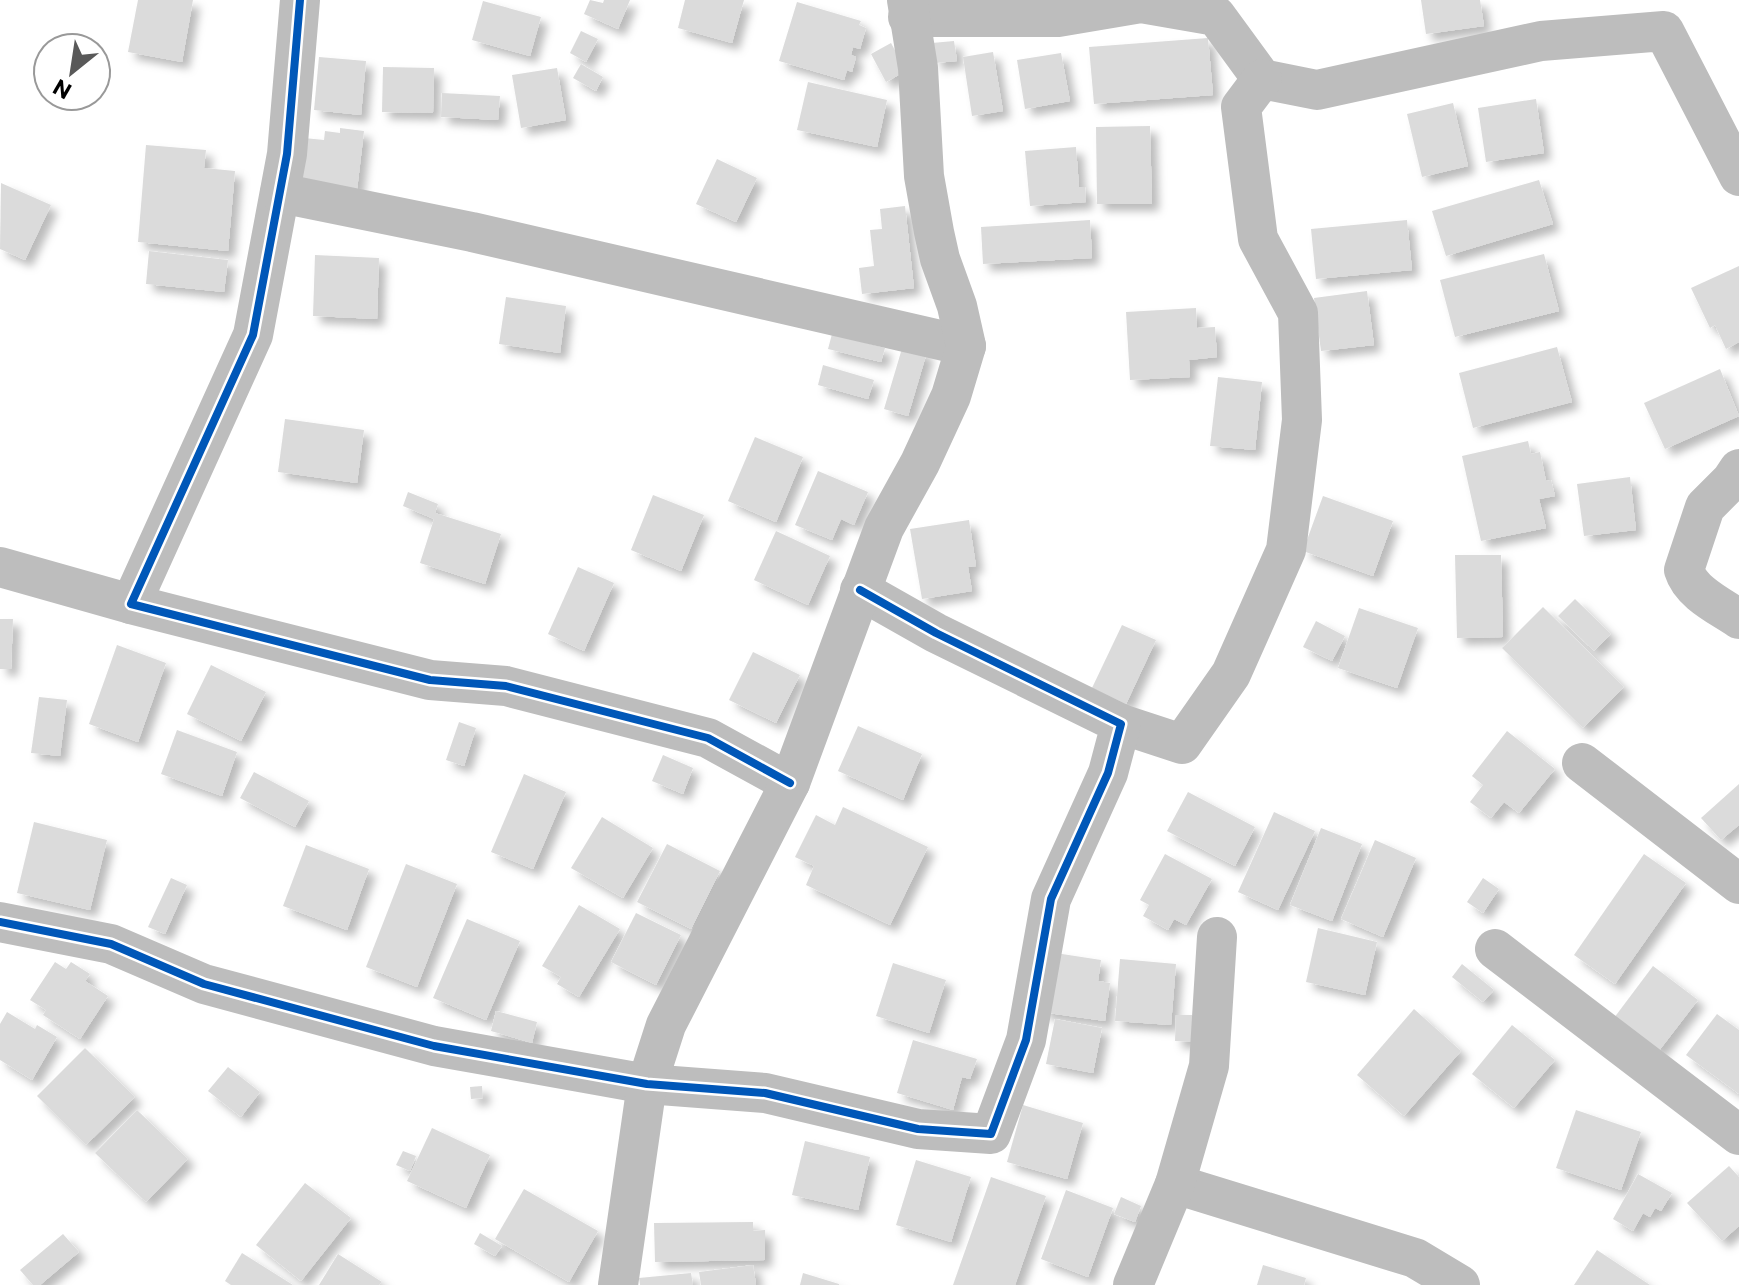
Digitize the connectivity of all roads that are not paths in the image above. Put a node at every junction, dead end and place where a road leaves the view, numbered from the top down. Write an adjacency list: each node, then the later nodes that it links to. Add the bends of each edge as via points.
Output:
1 (300, 0): 5 (street)
2 (907, 8): 3 (street, via 1058,17 1141,3 1216,16); 6 (street, via 918,68 924,176 940,259)
3 (1262, 79): 4 (street, via 1317,90 1541,41 1664,31); 12 (street, via 1241,107 1258,239 1298,313 1302,420 1286,550 1231,674 1182,744)
4 (1739, 176)
5 (280, 193): 6 (street); 10 (street, via 253,335)
6 (966, 346): 9 (street, via 951,396 884,528)
7 (1739, 469): 11 (street, via 1705,507 1684,570 1700,592)
8 (0, 567): 10 (street)
9 (860, 590): 12 (street); 14 (street)
10 (131, 604): 14 (street, via 430,680 506,686 708,738)
11 (1739, 619)
12 (1121, 724): 19 (street, via 1108,773 1051,899 1026,1040 991,1134 918,1129 765,1093)
13 (1582, 763): 15 (street)
14 (790, 783): 19 (street, via 666,1025)
15 (1739, 884)
16 (3, 930): 19 (street, via 111,944 204,984 434,1046)
17 (1217, 937): 21 (street, via 1209,1066)
18 (1495, 949): 20 (street)
19 (647, 1084): 22 (street)
20 (1739, 1135)
21 (1175, 1184): 23 (street); 24 (street, via 1415,1258)
22 (618, 1285)
23 (1133, 1285)
24 (1460, 1285)

